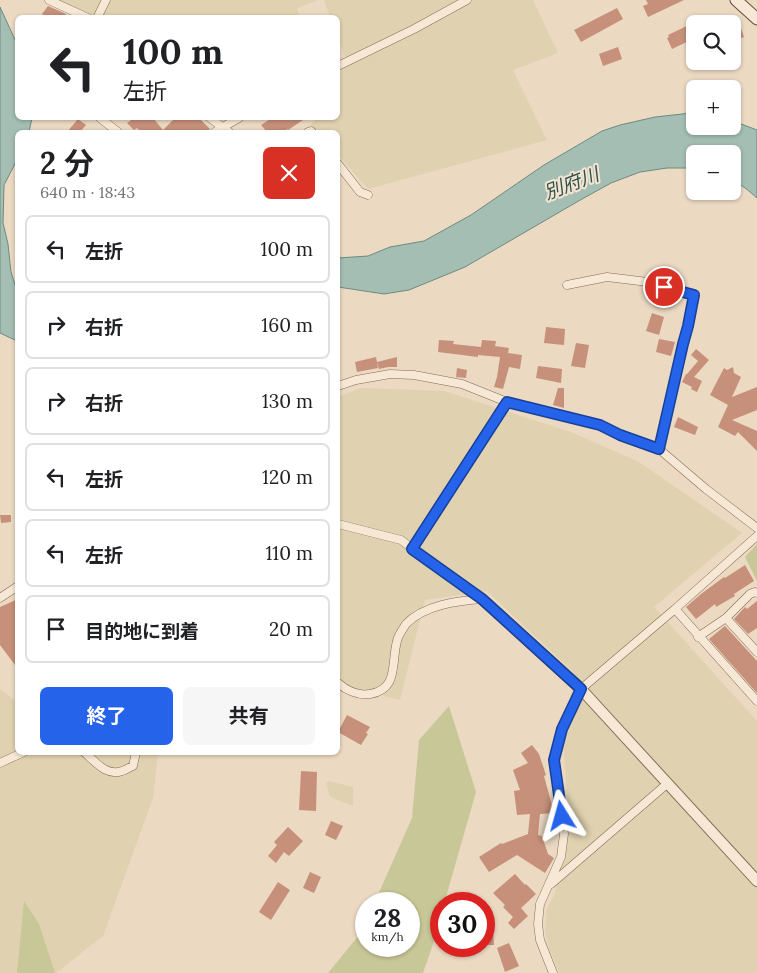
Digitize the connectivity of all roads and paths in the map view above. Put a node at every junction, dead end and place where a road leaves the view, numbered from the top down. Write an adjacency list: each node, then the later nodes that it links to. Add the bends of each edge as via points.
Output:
1 (50, 0): 5 (street)
2 (106, 0): 6 (street)
3 (736, 0): 7 (main road)
4 (463, 1): 8 (street)
5 (82, 15)
6 (98, 15)
7 (757, 19)
8 (340, 65)
9 (103, 120): 13 (street)
10 (213, 120): 12 (street)
11 (235, 120): 12 (street)
12 (223, 127): 14 (street); 15 (street)
13 (115, 130)
14 (218, 130)
15 (227, 130)
16 (340, 167): 17 (street, via 360,192)
17 (368, 194)
18 (567, 285): 21 (street, via 607,277 648,282 694,295)
19 (340, 385): 20 (street, via 390,374 414,375 462,384)
20 (507, 402): 21 (street, via 600,425); 25 (street)
21 (659, 449): 23 (street)
22 (340, 525): 25 (street, via 401,540)
23 (757, 528)
24 (757, 536): 30 (street)
25 (412, 549): 29 (street)
26 (15, 588): 28 (street)
27 (757, 593): 31 (street, via 750,594)
28 (0, 598)
29 (482, 599): 34 (street, via 434,608 415,616 405,625 397,638 392,676 387,686 367,695 354,693); 35 (street)
30 (674, 609): 32 (street); 35 (street)
31 (726, 618): 32 (street); 33 (street)
32 (698, 636): 36 (street)
33 (757, 652)
34 (340, 684)
35 (581, 689): 41 (street); 43 (street, via 562,729 554,760 564,834 561,857)
36 (757, 702)
37 (18, 755): 40 (street)
38 (87, 755): 39 (street, via 102,769 122,772 134,766)
39 (136, 755)
40 (0, 764)
41 (668, 783): 42 (street); 43 (street)
42 (757, 881)
43 (549, 886): 44 (street, via 540,904 538,924 540,940)
44 (553, 973)

